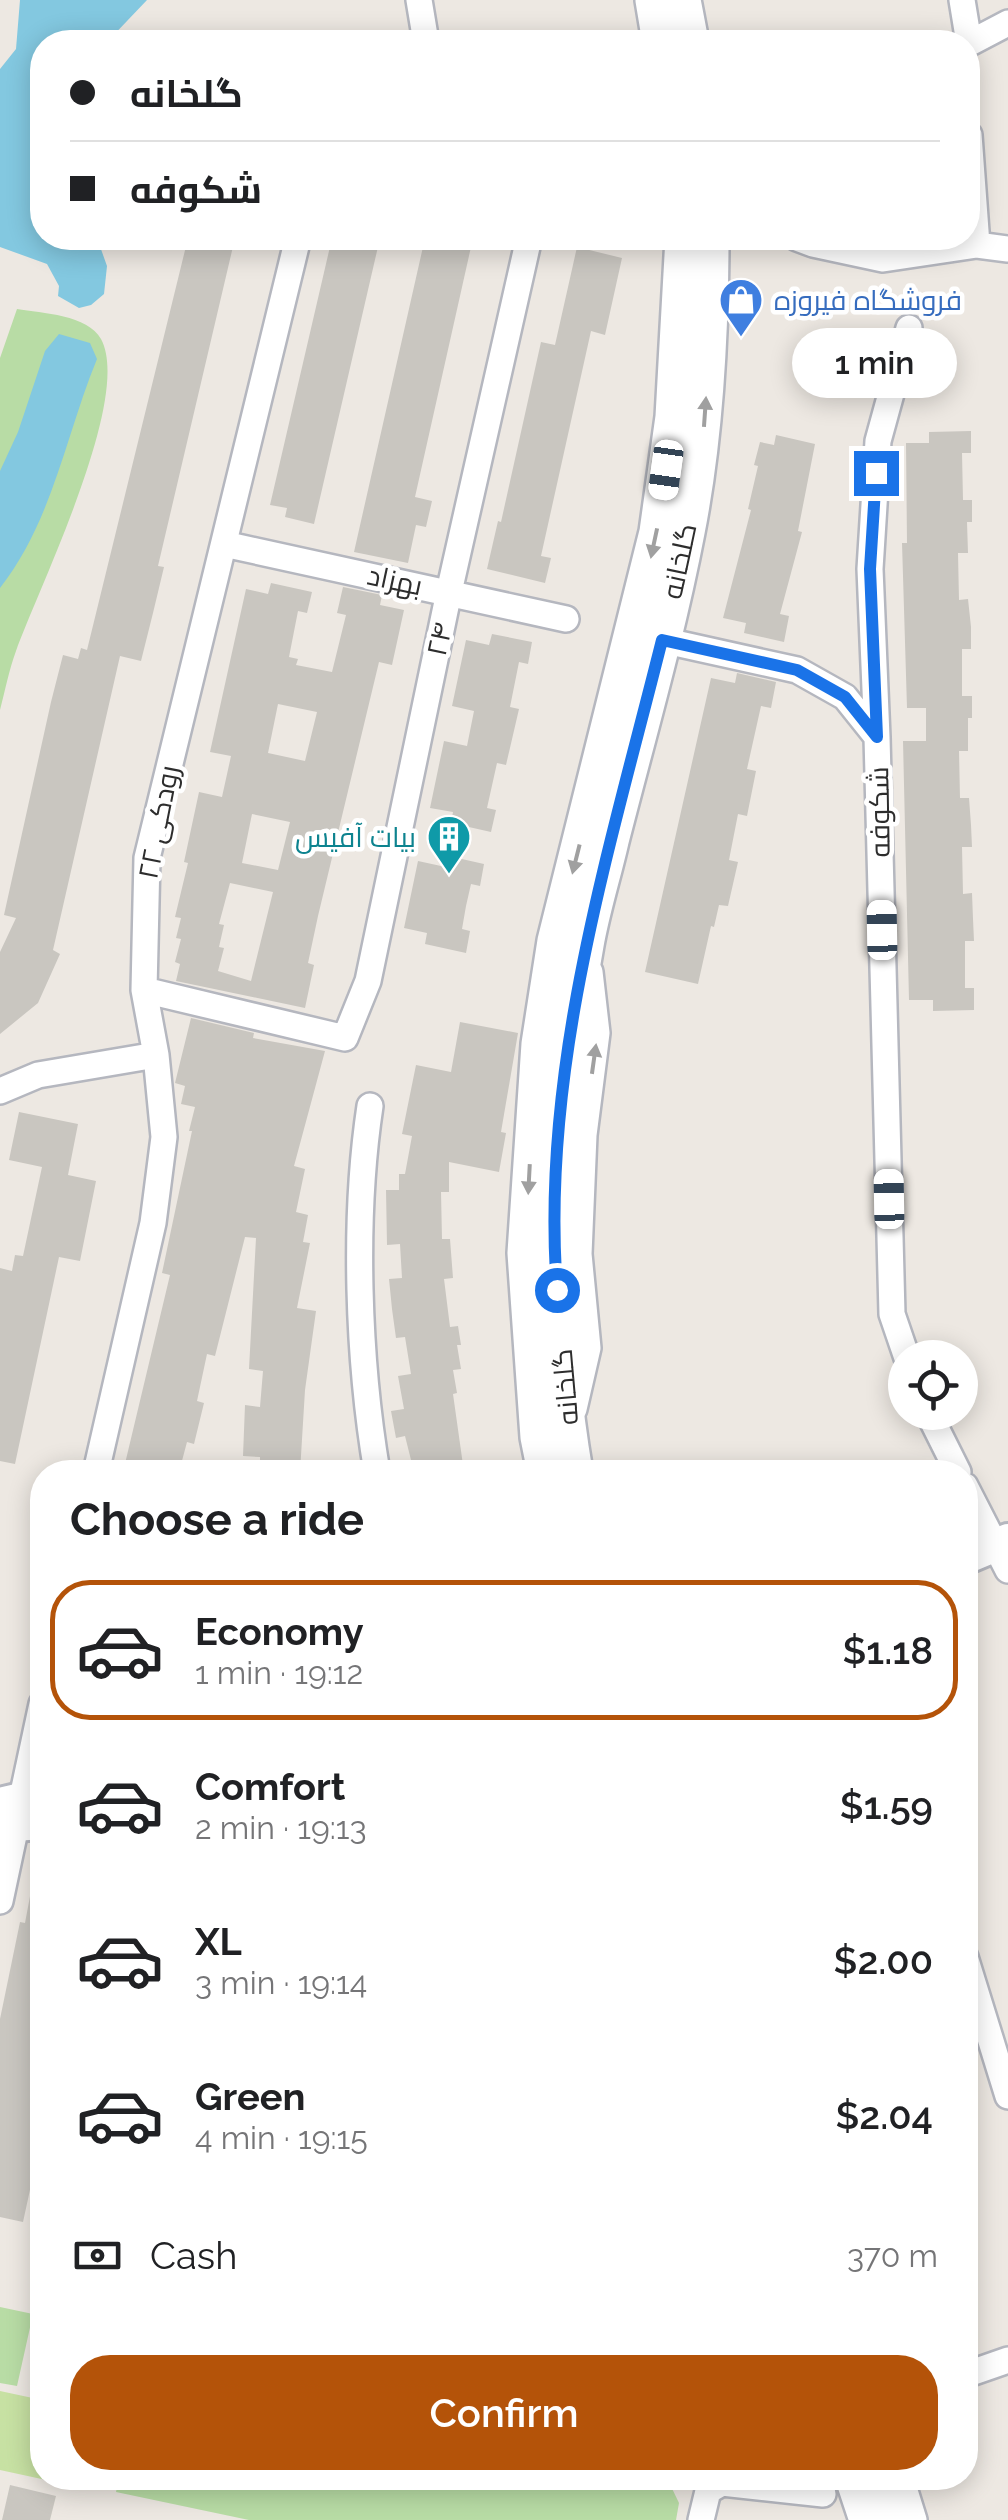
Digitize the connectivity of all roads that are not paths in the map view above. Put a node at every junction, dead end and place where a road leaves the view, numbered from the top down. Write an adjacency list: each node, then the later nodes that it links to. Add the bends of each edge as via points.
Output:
1 (419, 0): 8 (street)
2 (638, 0): 9 (street)
3 (653, 0): 10 (main road)
4 (683, 0): 11 (main road)
5 (698, 0): 12 (street)
6 (962, 0): 13 (street)
7 (1008, 23): 14 (street)
8 (424, 30)
9 (653, 30)
10 (657, 30)
11 (689, 30)
12 (694, 30)
13 (966, 30)
14 (980, 38)
15 (980, 246): 16 (street)
16 (1008, 249)
17 (295, 250): 24 (street, رودکی ۲۲)
18 (526, 250): 25 (street, ۲۴)
19 (682, 250): 27 (main road, گلخانه, one-way to 27, via 673,417)
20 (711, 250): 27 (main road, گلخانه, one-way to 20, via 687,532 704,426)
21 (864, 250): 22 (street, via 883,260)
22 (945, 250)
23 (908, 328): 28 (street, شکوفه, via 878,441 870,569)
24 (224, 544): 25 (street, بهزاد); 29 (street, رودکی ۲۲, via 147,858)
25 (449, 592): 26 (street, بهزاد); 29 (street, ۲۴, via 368,981 345,1038)
26 (566, 619)
27 (647, 636): 28 (street, via 797,670 845,697); 37 (main road, گلخانه, one-way to 37, via 555,941 539,1044 525,1253); 38 (main road, گلخانه, one-way to 27, via 554,1254 558,1145 587,940)
28 (877, 737): 33 (street, شکوفه, via 892,1314)
29 (144, 990): 30 (street, رودکی ۲۲)
30 (156, 1055): 31 (street, via 38,1075); 35 (street, رودکی ۲۲, via 164,1137 153,1224)
31 (0, 1091)
32 (370, 1106): 36 (street, via 362,1162 362,1292)
33 (901, 1340)
34 (937, 1430): 39 (street)
35 (99, 1460)
36 (375, 1460)
37 (543, 1460)
38 (573, 1460)
39 (952, 1460)
40 (978, 1516): 41 (street)
41 (994, 1553)
42 (30, 1763): 43 (street)
43 (20, 1813): 44 (street)
44 (0, 1901)
45 (978, 1998): 46 (street)
46 (1008, 2096)
47 (1008, 2360): 48 (street)
48 (978, 2370)
49 (711, 2490): 54 (street)
50 (831, 2490): 55 (street)
51 (838, 2490): 56 (main road)
52 (883, 2490): 57 (main road)
53 (905, 2490): 58 (street)
54 (700, 2520)
55 (832, 2520)
56 (867, 2520)
57 (892, 2520)
58 (914, 2520)

